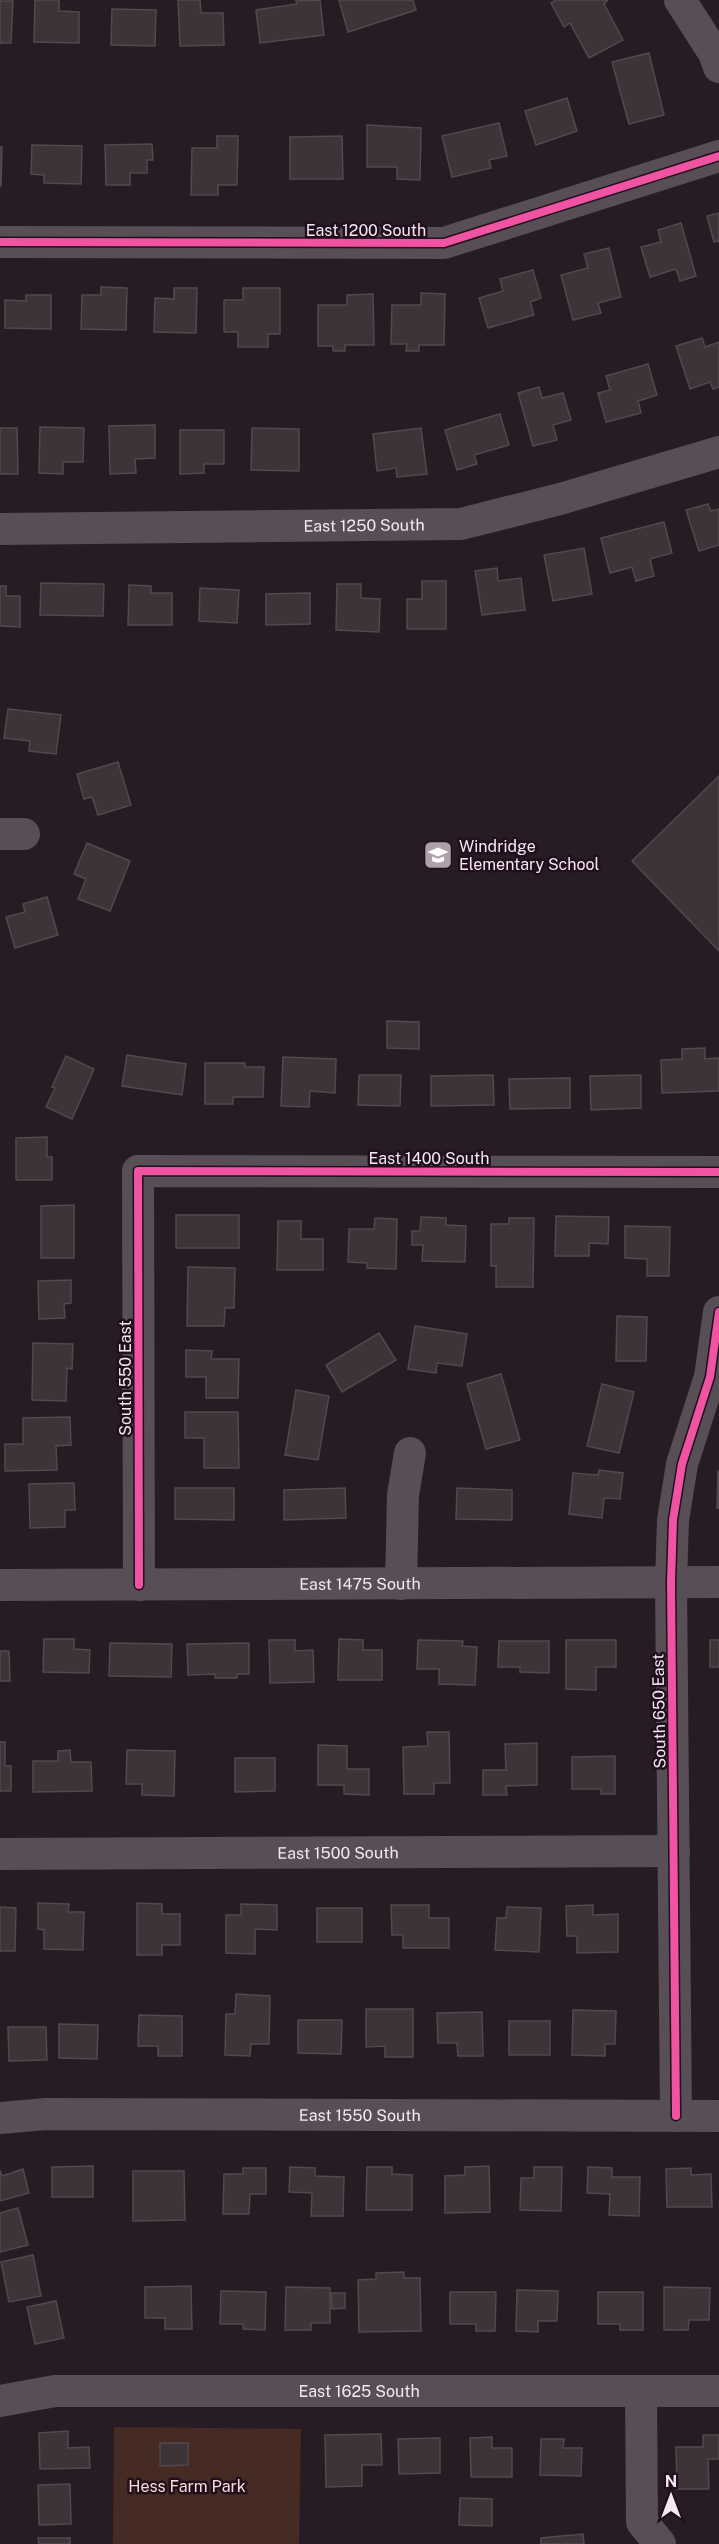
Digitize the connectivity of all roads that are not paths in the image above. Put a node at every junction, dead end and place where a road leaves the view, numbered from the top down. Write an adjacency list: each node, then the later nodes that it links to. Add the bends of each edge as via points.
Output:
1 (680, 0): 2 (street)
2 (719, 67)
3 (719, 156): 4 (street, East 1200 South, via 444,243)
4 (0, 242)
5 (719, 452): 6 (street, East 1250 South, via 461,524)
6 (0, 529)
7 (138, 1171): 8 (street, East 1400 South); 15 (street, South 550 East)
8 (719, 1172)
9 (719, 1312): 11 (street, South 650 East, via 710,1377 682,1464 673,1520)
10 (410, 1453): 13 (street, via 403,1496)
11 (671, 1582): 12 (street, East 1475 South); 13 (street, East 1475 South); 16 (street, South 650 East)
12 (719, 1582)
13 (401, 1584): 15 (street, East 1475 South)
14 (0, 1585): 15 (street, East 1475 South)
15 (139, 1585)
16 (674, 1851): 17 (street, East 1500 South); 18 (street, South 650 East)
17 (0, 1854)
18 (676, 2116): 19 (street, East 1550 South); 20 (street, East 1550 South, via 46,2114)
19 (719, 2116)
20 (0, 2118)
21 (640, 2391): 22 (street, East 1625 South); 23 (street, East 1625 South, via 55,2391); 24 (street, via 642,2522)
22 (719, 2391)
23 (0, 2401)
24 (660, 2544)

